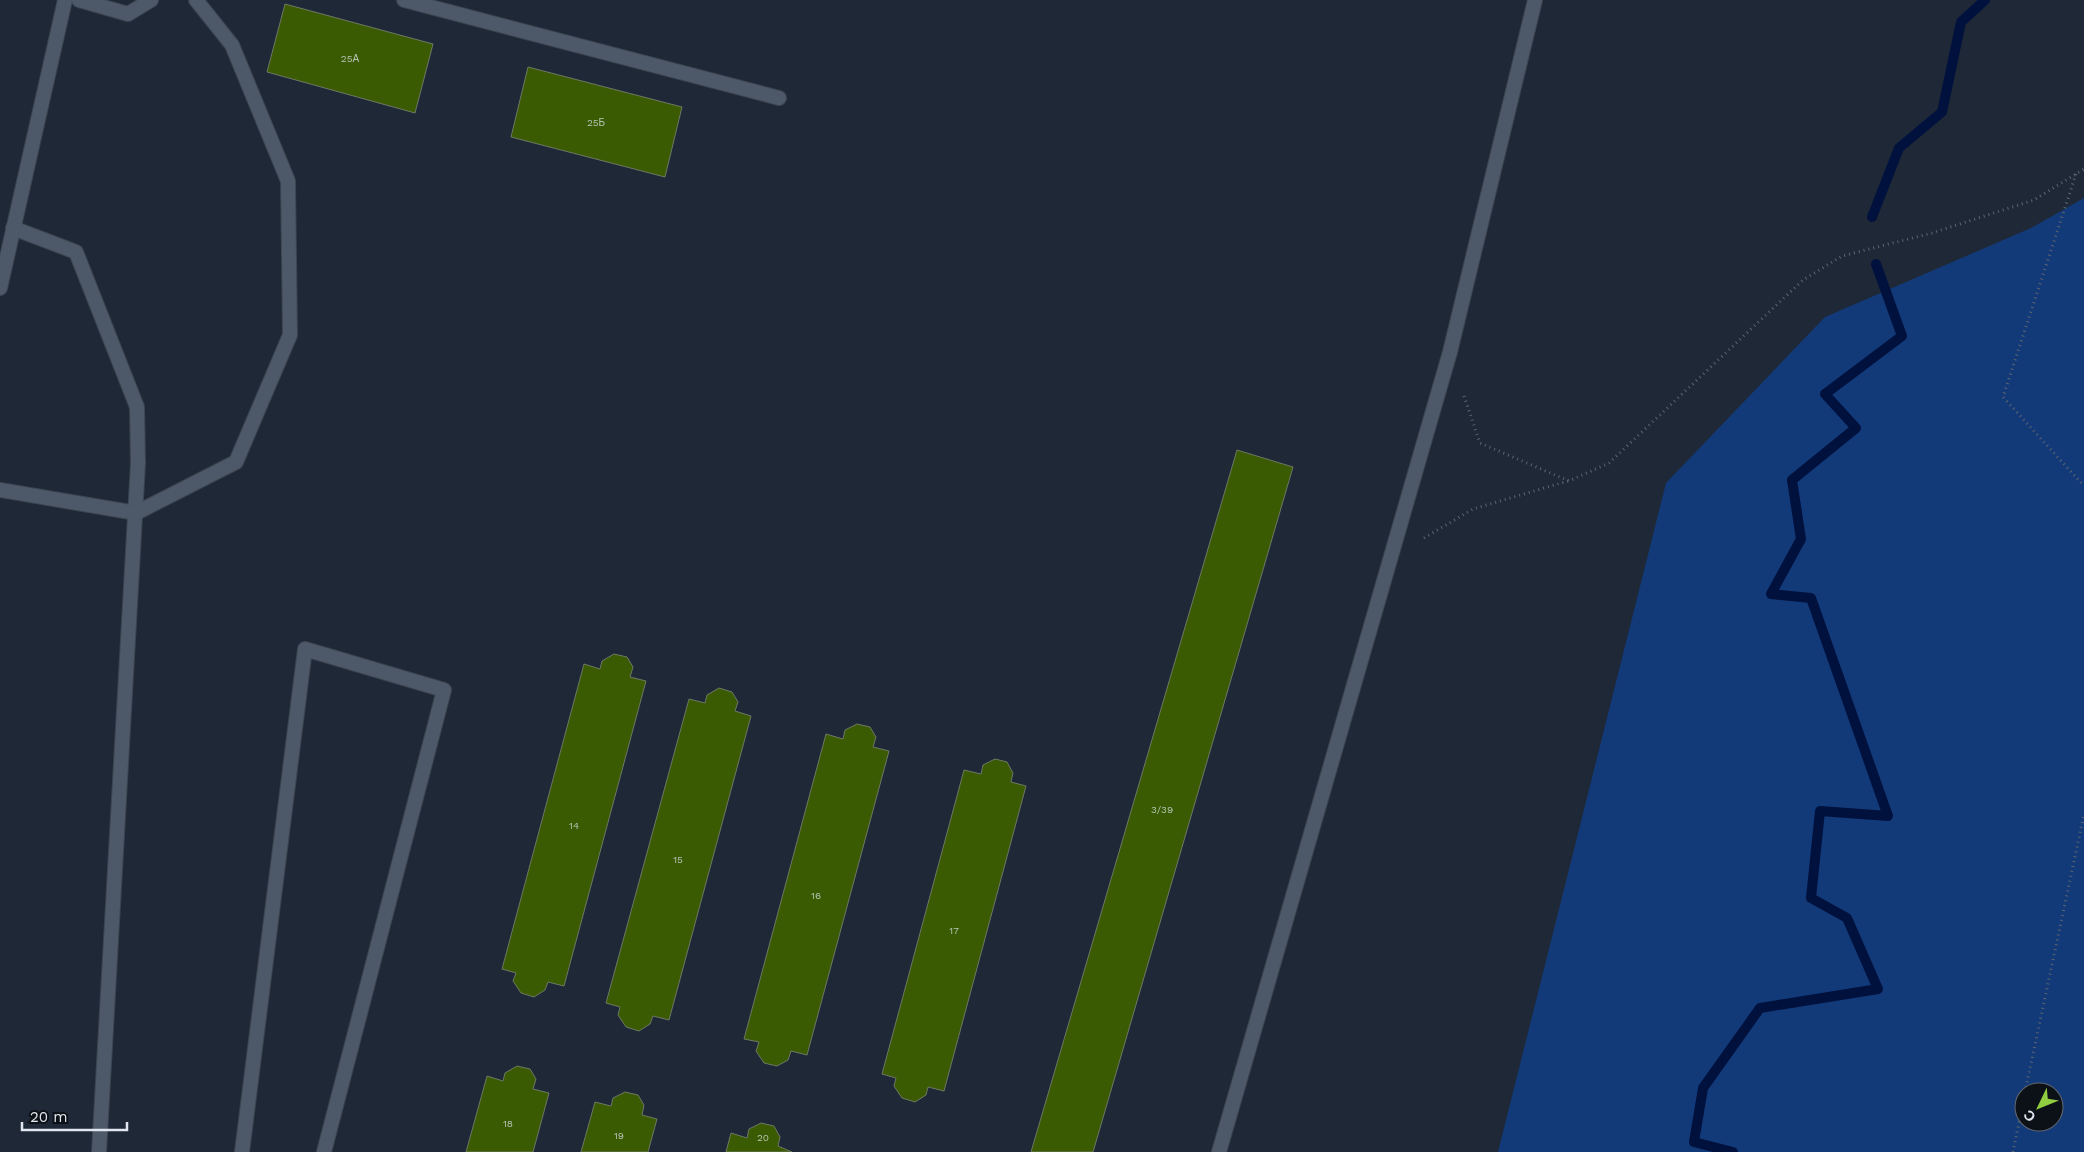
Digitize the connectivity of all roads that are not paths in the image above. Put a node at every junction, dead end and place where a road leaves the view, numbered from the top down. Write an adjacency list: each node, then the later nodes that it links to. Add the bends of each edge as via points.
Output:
1 (65, 0): 8 (lane)
2 (79, 0): 3 (lane, via 128,14)
3 (152, 0)
4 (196, 0): 11 (lane, via 232,44 288,181 290,335 236,462)
5 (404, 0): 7 (lane)
6 (1535, 0): 15 (lane, via 1450,352)
7 (779, 98)
8 (13, 228): 9 (lane); 11 (lane, via 76,252 136,407)
9 (0, 288)
10 (0, 490): 11 (lane)
11 (136, 513): 12 (lane)
12 (99, 1152)
13 (242, 1152): 14 (lane, via 305,649 444,690)
14 (324, 1152)
15 (1219, 1152)

